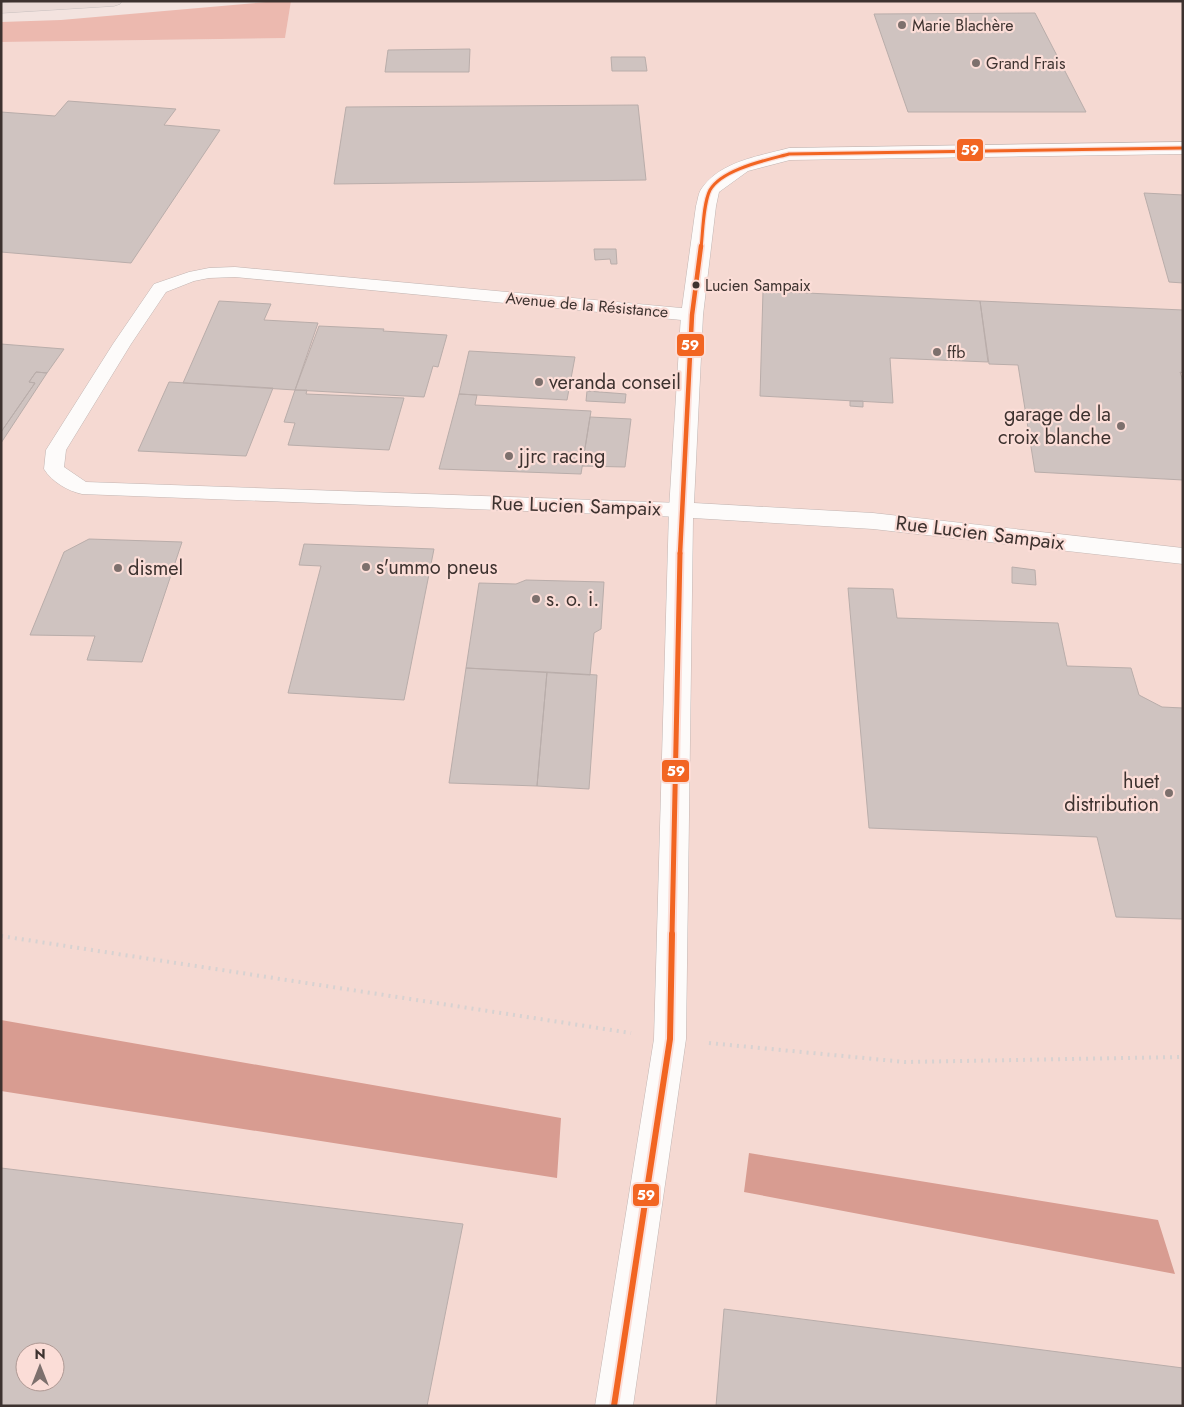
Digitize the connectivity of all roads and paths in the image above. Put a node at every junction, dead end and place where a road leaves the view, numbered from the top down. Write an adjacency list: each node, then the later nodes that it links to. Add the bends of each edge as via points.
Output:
1 (114, 1): 2 (highway)
2 (1, 8)
3 (1183, 148): 4 (street, Avenue de la Résistance, via 825,152 789,154 742,167 710,190)
4 (692, 315): 5 (lane, Avenue de la Résistance, via 235,272 208,272 189,277 160,288 56,450 54,469 67,480 82,488); 6 (street)
5 (117, 490): 6 (lane, Rue Lucien Sampaix)
6 (681, 510): 7 (street, Rue Lucien Sampaix, via 873,520); 9 (street)
7 (1183, 556)
8 (1, 936): 9 (path)
9 (670, 1039): 10 (path, via 905,1062); 11 (street)
10 (1183, 1057)
11 (614, 1406)

